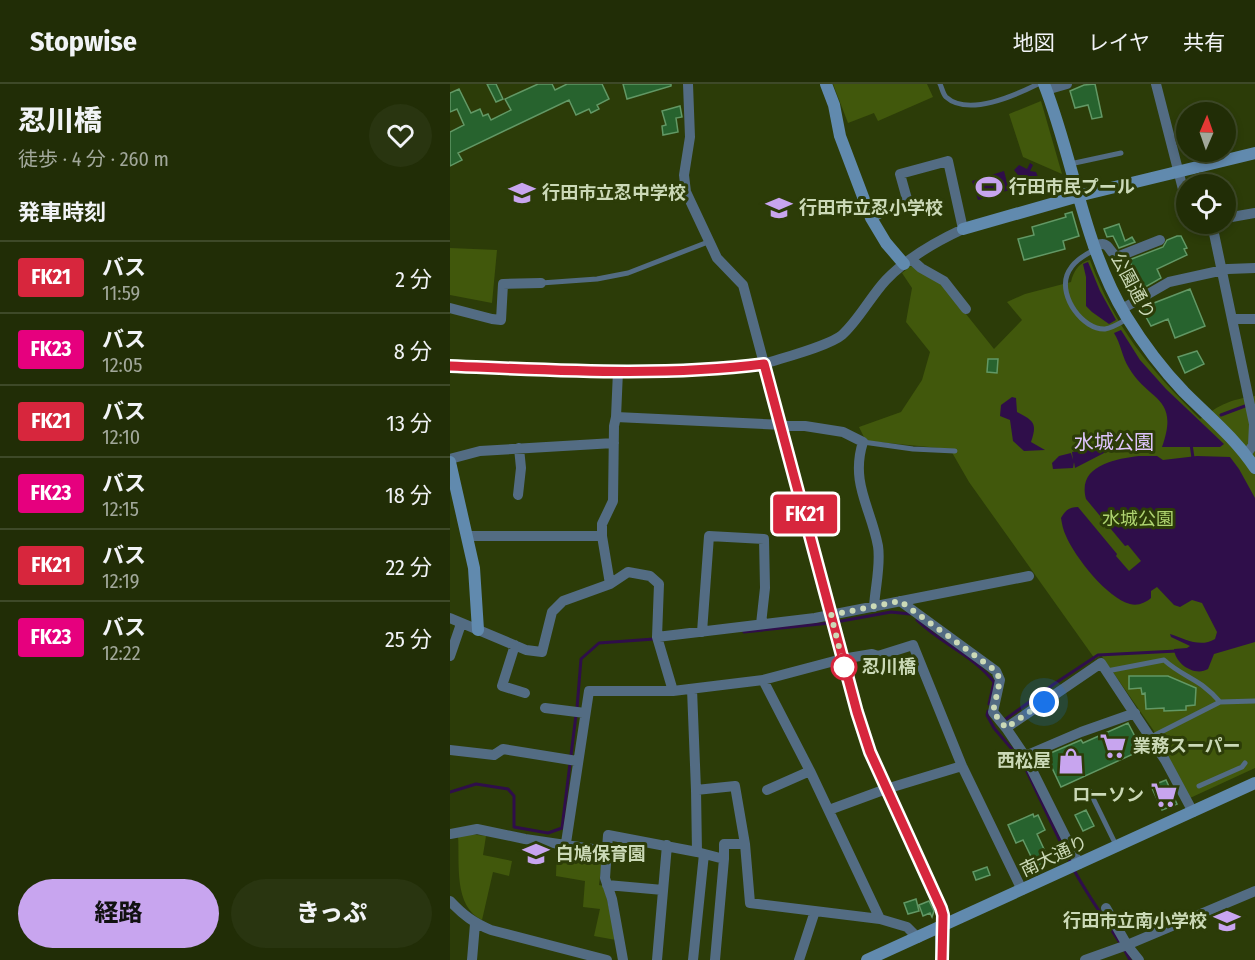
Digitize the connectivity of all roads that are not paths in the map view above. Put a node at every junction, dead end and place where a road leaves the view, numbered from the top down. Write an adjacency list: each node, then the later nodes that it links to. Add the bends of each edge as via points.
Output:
1 (688, 84): 19 (street, via 686,192)
2 (826, 84): 15 (street, via 840,136)
3 (940, 84): 6 (lane, via 946,97 976,107)
4 (1156, 84): 10 (street)
5 (1063, 85): 6 (street)
6 (1043, 86): 9 (street, 公園通り)
7 (1121, 153): 9 (lane)
8 (1255, 153): 10 (street)
9 (1070, 164): 12 (street, 公園通り)
10 (1177, 171): 11 (street); 12 (street)
11 (1178, 174)
12 (1079, 196): 16 (street); 20 (street, 公園通り)
13 (1255, 213): 14 (street)
14 (1236, 216)
15 (871, 218): 16 (street, via 906,199 900,174 948,161); 21 (street, via 886,243)
16 (963, 230): 21 (street)
17 (1214, 234): 23 (street)
18 (1160, 240): 20 (street, via 1117,257 1103,243)
19 (708, 242): 24 (lane, via 628,273); 30 (street, via 717,258 743,285)
20 (1094, 248): 27 (street, 公園通り); 27 (lane, via 1081,256 1067,275 1072,306 1094,328 1111,328)
21 (908, 261): 26 (street, via 944,281); 30 (street, via 885,280 842,336)
22 (1255, 268): 23 (street)
23 (1222, 270): 27 (street, via 1169,282); 28 (street)
24 (541, 282): 25 (street, via 503,284 501,320)
25 (450, 308)
26 (966, 309)
27 (1123, 317): 39 (street, 公園通り, via 1184,392)
28 (1233, 319): 29 (street); 39 (street, via 1255,436)
29 (1255, 319)
30 (764, 364): 32 (street); 34 (street)
31 (450, 366): 32 (street)
32 (618, 371): 33 (street)
33 (616, 417): 34 (street); 36 (street)
34 (782, 426): 35 (street, via 843,432); 49 (street)
35 (863, 442): 38 (lane); 48 (street, via 859,477 878,547)
36 (614, 443): 37 (street); 44 (street, via 613,501 602,524)
37 (519, 448): 40 (street, via 480,451); 42 (street)
38 (955, 451)
39 (1246, 455): 41 (street, 公園通り)
40 (450, 461): 43 (street)
41 (1255, 468)
42 (518, 495)
43 (467, 536): 44 (street); 53 (street, via 474,568)
44 (602, 536): 46 (street)
45 (1029, 576): 47 (street)
46 (610, 584): 55 (street, via 628,572 650,576 659,584); 56 (street, via 563,601 552,612 542,652)
47 (900, 601): 48 (street); 69 (street, via 996,671 1000,680 993,712)
48 (874, 607): 49 (street)
49 (831, 615): 52 (street); 58 (street)
50 (450, 618): 51 (street)
51 (461, 624): 53 (street); 57 (street)
52 (762, 624): 54 (street); 54 (street, via 764,539 710,536)
53 (478, 630): 56 (street)
54 (702, 632): 55 (street)
55 (657, 637): 62 (street)
56 (514, 645): 63 (street, via 502,686)
57 (450, 656)
58 (842, 659): 60 (street); 75 (street, via 878,656 913,645); 79 (street, via 870,752)
59 (1107, 671): 65 (lane, via 1164,660 1209,688); 68 (street); 69 (street, via 1101,663)
60 (763, 680): 61 (street); 76 (street)
61 (692, 689): 62 (street); 80 (street)
62 (674, 691): 67 (street, via 589,691)
63 (525, 693)
64 (1255, 701): 65 (lane)
65 (1220, 702): 70 (lane)
66 (545, 708): 67 (street)
67 (585, 713): 73 (street)
68 (1135, 713): 70 (street); 72 (street)
69 (1006, 728): 72 (street)
70 (1151, 737): 84 (street)
71 (450, 750): 73 (street, via 494,755 503,749)
72 (1025, 756): 93 (street)
73 (577, 761): 86 (street)
74 (1245, 763): 78 (lane)
75 (962, 766): 79 (street); 96 (street)
76 (810, 771): 81 (street); 83 (street)
77 (1255, 783): 84 (street, 南大通り)
78 (1199, 786)
79 (886, 789): 83 (street); 103 (street, via 941,908)
80 (696, 790): 87 (street, via 735,786); 91 (street)
81 (767, 790)
82 (1089, 790): 89 (lane)
83 (829, 810): 101 (street)
84 (1193, 812): 89 (street, 南大通り)
85 (450, 834): 86 (street, via 477,829)
86 (566, 843): 90 (street)
87 (745, 844): 92 (street, via 724,844); 100 (street, via 750,903)
88 (667, 845): 90 (street, via 608,835); 91 (street); 95 (street)
89 (1117, 846): 93 (street, 南大通り)
90 (606, 851): 94 (street)
91 (700, 853): 92 (street); 110 (street)
92 (724, 859): 111 (street)
93 (1079, 864): 96 (street, 南大通り)
94 (607, 885): 95 (street); 108 (street)
95 (663, 890): 109 (street)
96 (1022, 890): 103 (street, 南大通り)
97 (1255, 891): 105 (street)
98 (450, 901): 102 (street)
99 (1106, 908): 105 (street)
100 (815, 911): 101 (street); 112 (street)
101 (880, 919): 104 (street, via 907,927)
102 (475, 924): 106 (street); 107 (street)
103 (941, 928): 104 (street, 南大通り); 114 (street)
104 (918, 938): 113 (street, 南大通り)
105 (1127, 945): 115 (street); 116 (street)
106 (472, 960)
107 (607, 960)
108 (623, 960)
109 (657, 960)
110 (693, 960)
111 (715, 960)
112 (799, 960)
113 (867, 960)
114 (942, 960)
115 (1085, 960)
116 (1139, 960)

